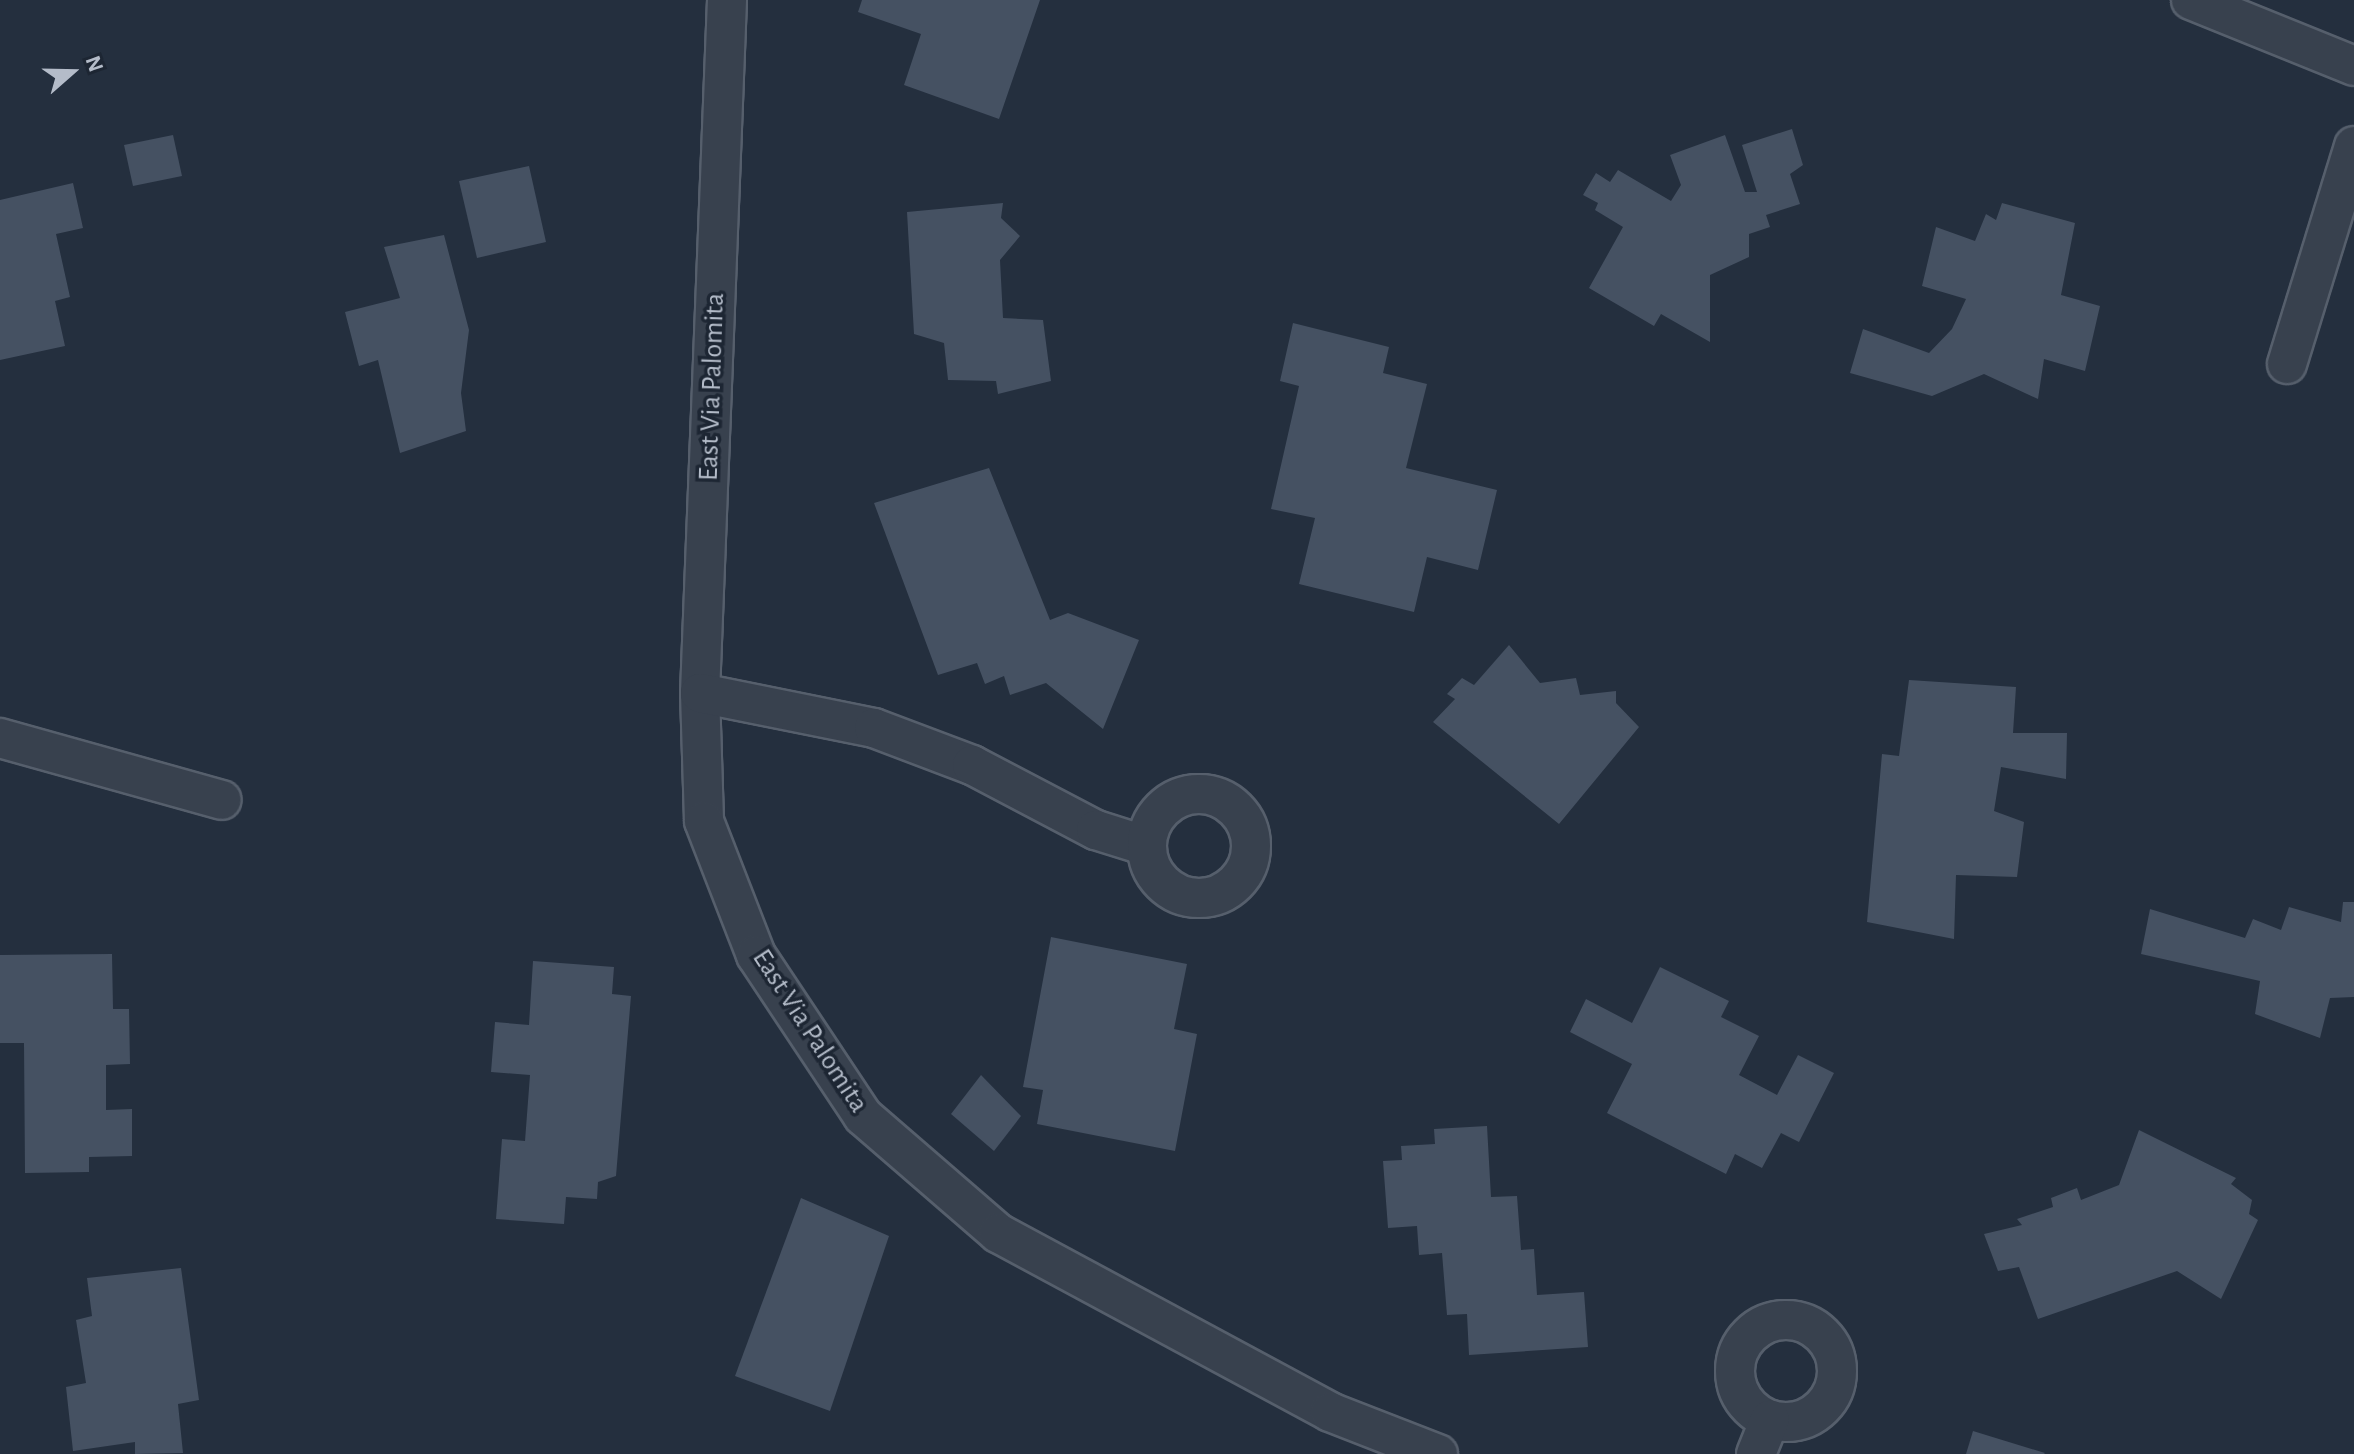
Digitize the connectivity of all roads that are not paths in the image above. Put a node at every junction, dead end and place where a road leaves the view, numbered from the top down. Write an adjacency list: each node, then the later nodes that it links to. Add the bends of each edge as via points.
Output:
1 (727, 0): 6 (street, East Via Palomita)
2 (2191, 0): 3 (street)
3 (2354, 66)
4 (2354, 146): 5 (street)
5 (2287, 364)
6 (700, 693): 9 (street, via 874,728 972,765 1096,830); 10 (street, East Via Palomita, via 704,821 756,955 863,1116 998,1233 1330,1412)
7 (0, 738): 8 (street)
8 (222, 800)
9 (1147, 846)
10 (1438, 1454)

